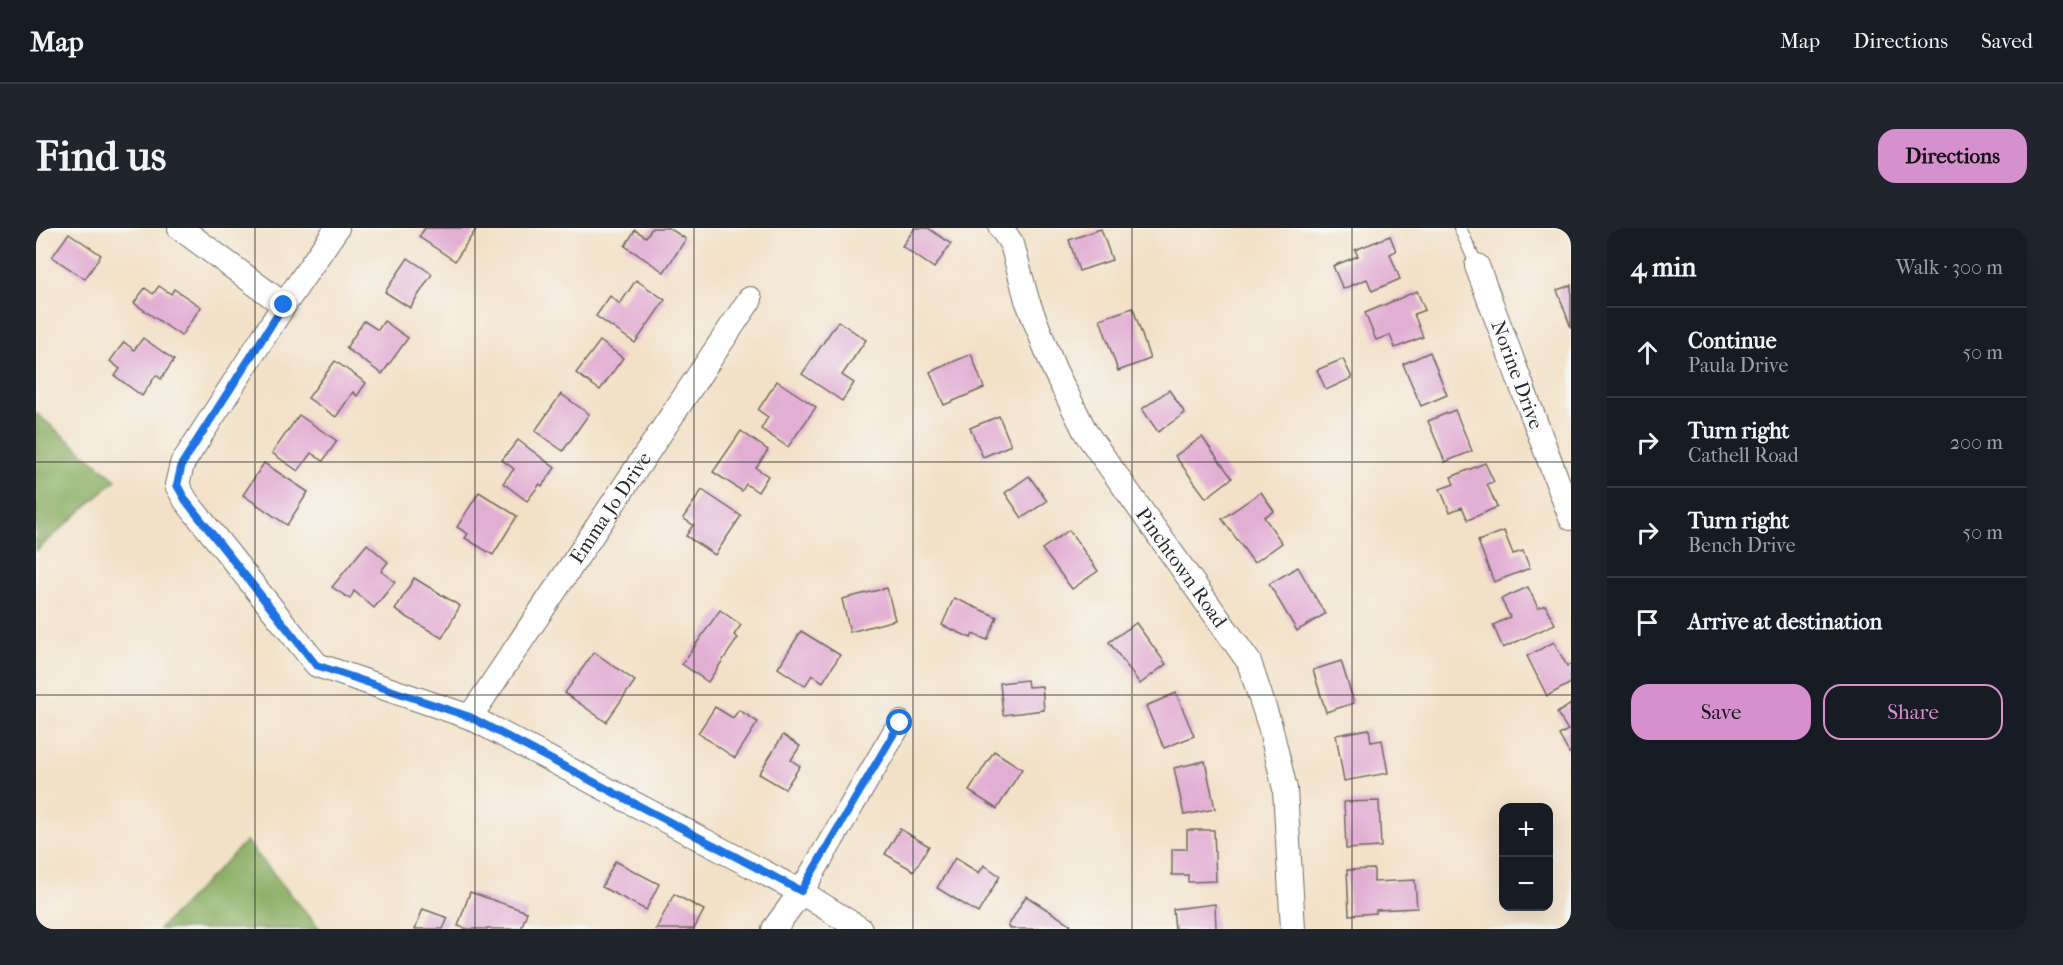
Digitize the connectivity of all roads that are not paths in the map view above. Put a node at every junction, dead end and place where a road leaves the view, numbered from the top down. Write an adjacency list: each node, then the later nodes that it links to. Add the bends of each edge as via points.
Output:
1 (180, 228): 7 (street)
2 (338, 228): 7 (street)
3 (1001, 228): 14 (street, Pinchtown Road, via 1012,244 1054,369 1086,433 1249,662 1285,789)
4 (1460, 228): 5 (lane)
5 (1477, 266): 8 (street, Norine Drive)
6 (750, 299): 9 (street, Emma Jo Drive)
7 (284, 305): 9 (street, via 182,464 177,485 316,665)
8 (1571, 518)
9 (470, 717): 11 (street)
10 (900, 723): 11 (street)
11 (801, 891): 12 (street); 13 (street)
12 (774, 929)
13 (860, 929)
14 (1293, 929)

